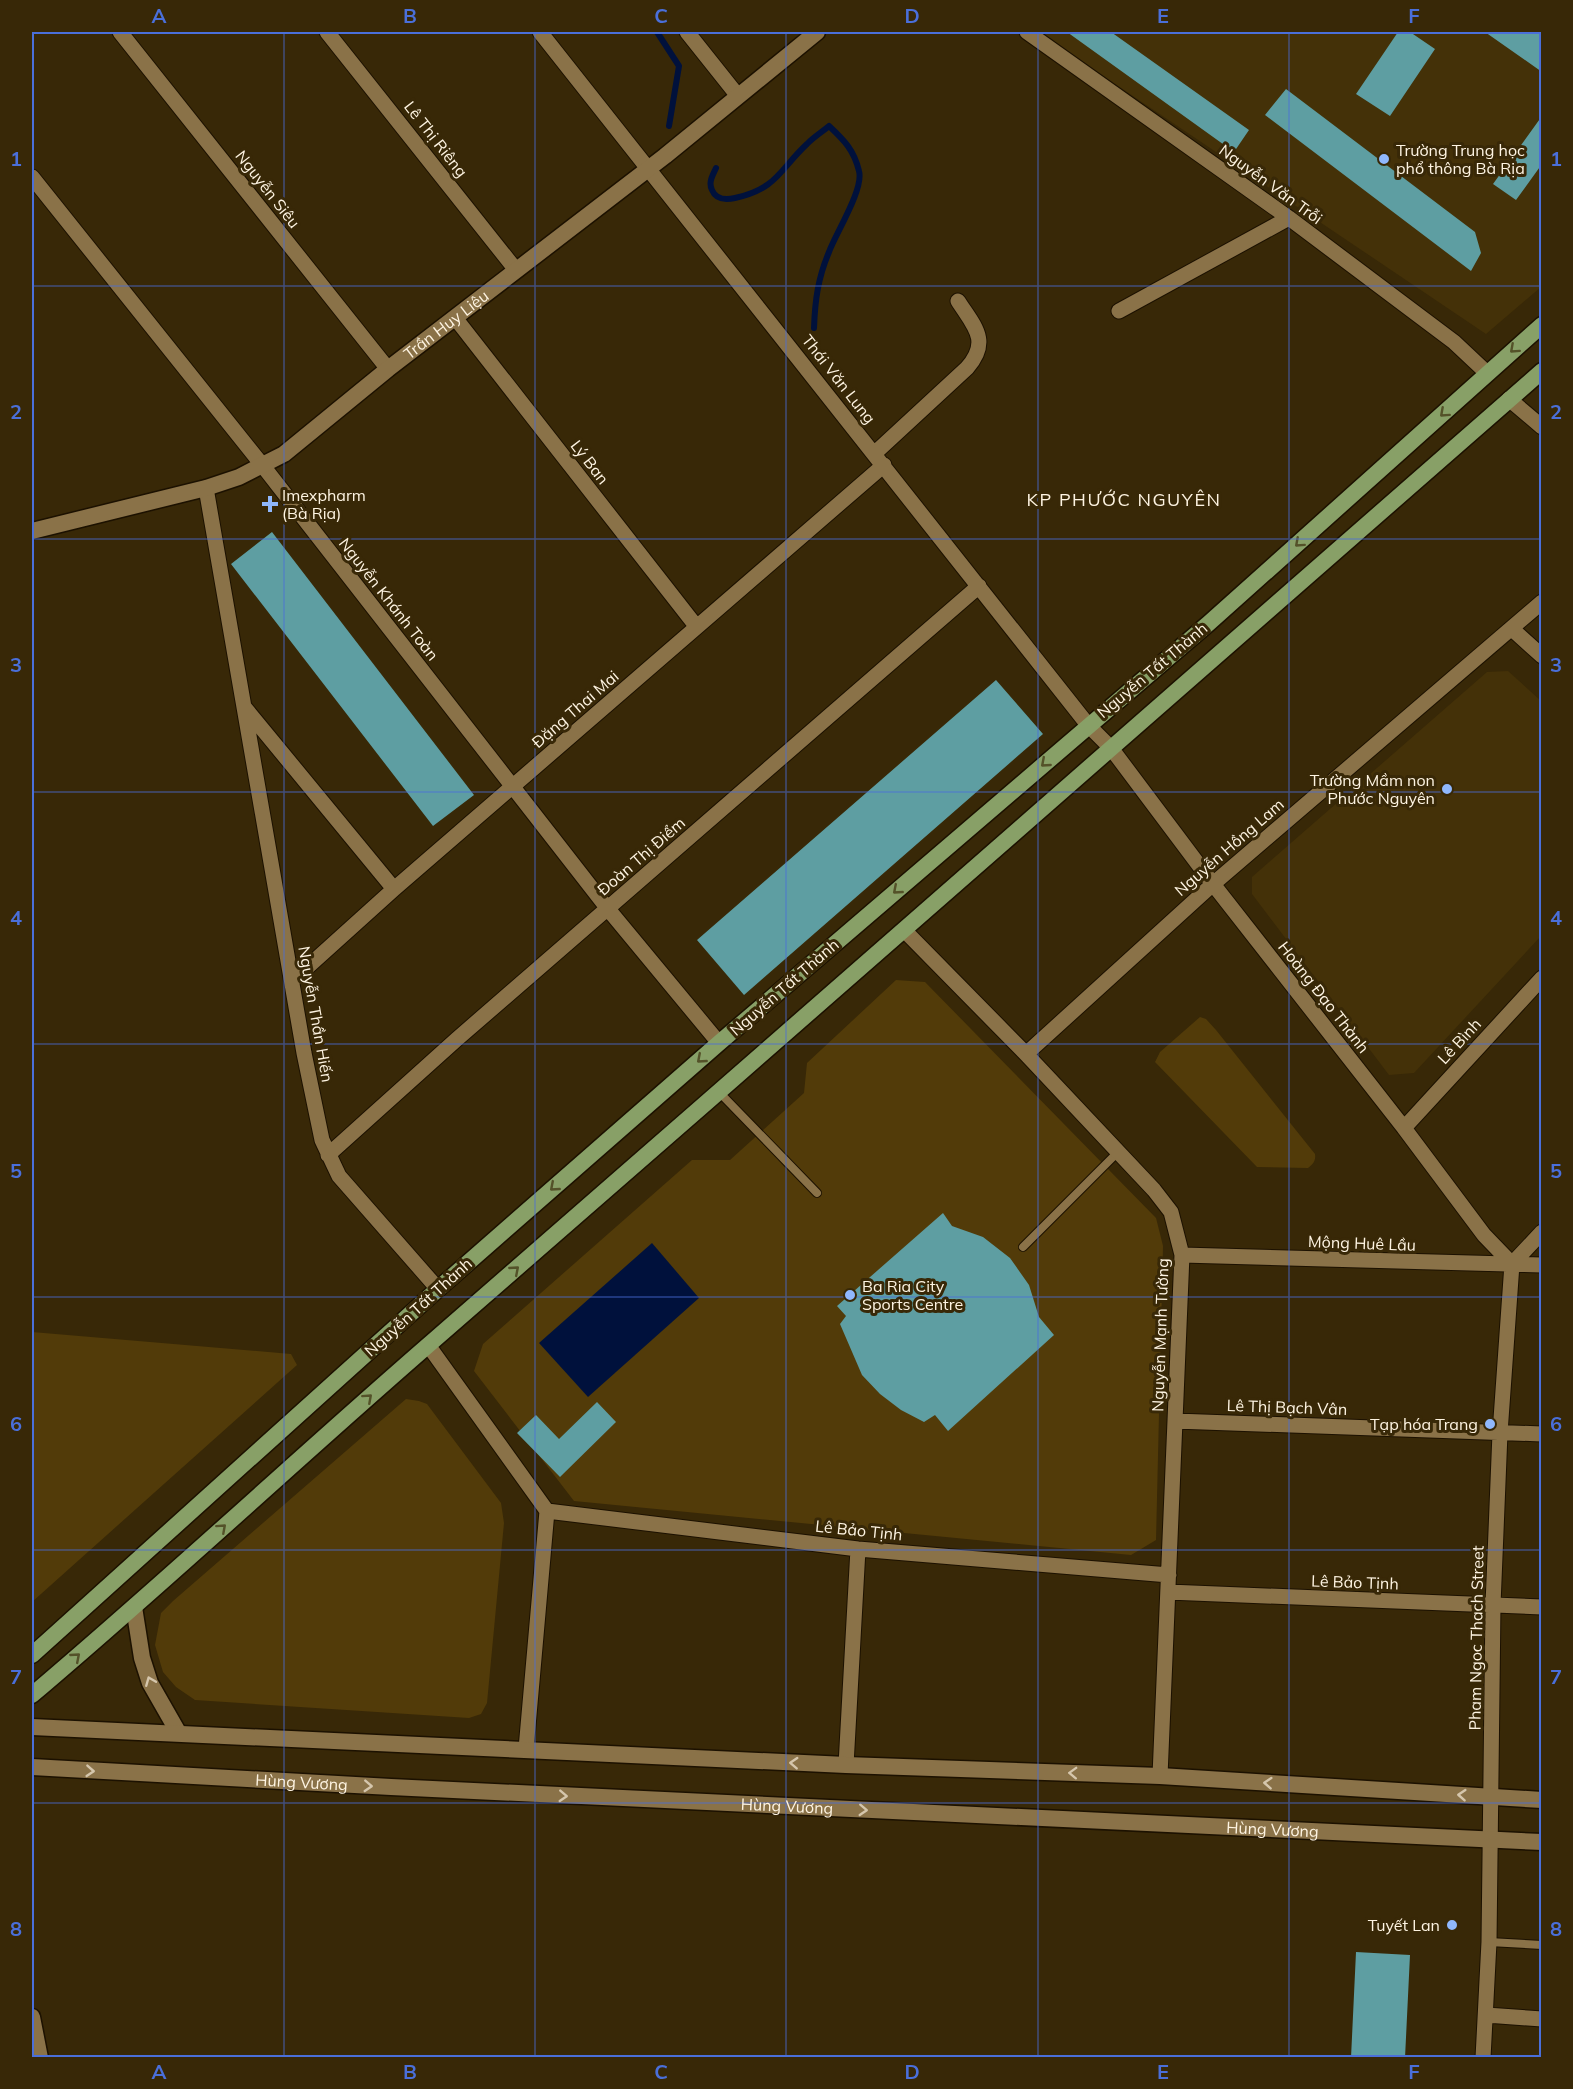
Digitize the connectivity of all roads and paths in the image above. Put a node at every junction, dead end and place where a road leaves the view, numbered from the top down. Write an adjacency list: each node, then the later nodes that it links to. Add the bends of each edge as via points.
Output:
1 (120, 32): 16 (street, Nguyễn Siêu)
2 (327, 32): 11 (street, Lê Thị Riêng)
3 (540, 32): 8 (street, Thái Văn Lung)
4 (687, 32): 7 (street)
5 (817, 32): 7 (main road, Trần Huy Liệu)
6 (1027, 32): 10 (street, Nguyễn Văn Trỗi)
7 (738, 96): 8 (main road, Trần Huy Liệu)
8 (648, 168): 11 (main road, Trần Huy Liệu); 21 (street, Thái Văn Lung)
9 (32, 177): 22 (street, Nguyễn Khánh Toàn)
10 (1289, 218): 13 (street); 18 (street, Nguyễn Văn Trỗi, via 1454,342)
11 (516, 270): 14 (main road, Trần Huy Liệu)
12 (958, 301): 21 (street, Đặng Thai Mai, via 980,338 978,354)
13 (1119, 311)
14 (456, 319): 16 (main road, Trần Huy Liệu); 27 (street, Lý Ban)
15 (1542, 325): 18 (main road, Nguyễn Tất Thành, one-way to 18)
16 (388, 369): 22 (main road, Trần Huy Liệu, via 284,454)
17 (1542, 370): 19 (main road, Nguyễn Tất Thành)
18 (1487, 374): 31 (main road, Nguyễn Tất Thành, one-way to 31, via 1209,623)
19 (1509, 399): 20 (street); 32 (main road, Nguyễn Tất Thành)
20 (1542, 428)
21 (879, 459): 25 (street, Thái Văn Lung); 27 (street, Đặng Thai Mai)
22 (263, 466): 23 (main road, Trần Huy Liệu); 33 (street, Nguyễn Khánh Toàn)
23 (206, 488): 24 (main road, Trần Huy Liệu); 30 (street, Nguyễn Thần Hiến)
24 (32, 531)
25 (979, 585): 31 (street, Thái Văn Lung); 36 (street, Đoàn Thị Điểm)
26 (1542, 602): 28 (street, Nguyễn Hồng Lam)
27 (696, 627): 33 (street, Đặng Thai Mai)
28 (1512, 629): 29 (street); 34 (street, Nguyễn Hồng Lam)
29 (1542, 656)
30 (244, 706): 35 (street, Nguyễn Thần Hiến); 39 (street, Nguyễn Thần Hiến)
31 (1088, 724): 32 (street, Thái Văn Lung); 40 (main road, Nguyễn Tất Thành, one-way to 40)
32 (1111, 748): 34 (street, Hoàng Đạo Thành); 37 (main road, Nguyễn Tất Thành)
33 (513, 787): 35 (street, Đặng Thai Mai); 36 (street, Nguyễn Khánh Toàn)
34 (1213, 884): 41 (street, Nguyễn Hồng Lam); 43 (street, Hoàng Đạo Thành)
35 (394, 890): 39 (street, Đặng Thai Mai)
36 (608, 909): 40 (street, Nguyễn Khánh Toàn); 45 (street, Đoàn Thị Điểm)
37 (905, 931): 41 (street, Nguyễn Mạnh Tường); 42 (main road, Nguyễn Tất Thành)
38 (1542, 978): 43 (street, Lê Bình)
39 (292, 981): 45 (street, Nguyễn Thần Hiến, via 316,1115)
40 (719, 1043): 52 (main road, Nguyễn Tất Thành, one-way to 52)
41 (1026, 1054): 44 (street, Nguyễn Mạnh Tường)
42 (719, 1092): 46 (lane); 53 (main road, Nguyễn Tất Thành, one-way to 42)
43 (1404, 1128): 50 (street, Hoàng Đạo Thành, via 1484,1235)
44 (1118, 1152): 48 (lane); 49 (street, Nguyễn Mạnh Tường, via 1171,1212)
45 (328, 1155): 52 (street, Nguyễn Thần Hiến, via 339,1176)
46 (817, 1193)
47 (1542, 1232): 50 (street)
48 (1023, 1247)
49 (1182, 1255): 50 (street, Mộng Huê Lầu); 54 (street, Nguyễn Mạnh Tường)
50 (1512, 1264): 51 (street, Mộng Huê Lầu); 55 (street, Pham Ngoc Thach Street)
51 (1542, 1265)
52 (438, 1289): 64 (main road, Nguyễn Tất Thành)
53 (428, 1345): 57 (street); 62 (main road, Nguyễn Tất Thành, one-way to 53)
54 (1175, 1421): 55 (street, Lê Thị Bạch Vân); 59 (street, Nguyễn Mạnh Tường)
55 (1500, 1432): 56 (street, Lê Thị Bạch Vân); 61 (street, Pham Ngoc Thach Street)
56 (1542, 1434)
57 (547, 1511): 58 (street, Lê Bảo Tịnh); 68 (street)
58 (858, 1549): 59 (street, Lê Bảo Tịnh); 69 (street)
59 (1168, 1575): 60 (street, Nguyễn Mạnh Tường)
60 (1168, 1592): 61 (street, Lê Bảo Tịnh); 71 (street, Nguyễn Mạnh Tường)
61 (1493, 1605): 63 (street, Lê Bảo Tịnh); 72 (street, Pham Ngoc Thach Street)
62 (134, 1606): 65 (main road, Nguyễn Tất Thành, one-way to 62); 67 (main road, one-way to 62, via 150,1683 137,1636)
63 (1542, 1607)
64 (32, 1655)
65 (32, 1695)
66 (32, 1727): 67 (main road)
67 (178, 1732): 68 (main road)
68 (526, 1749): 69 (main road, one-way to 68)
69 (846, 1765): 71 (main road, one-way to 69)
70 (32, 1767): 74 (main road, Hùng Vương, one-way to 74)
71 (1160, 1776): 72 (main road, one-way to 71)
72 (1492, 1797): 73 (main road); 74 (street, Pham Ngoc Thach Street)
73 (1542, 1800)
74 (1490, 1839): 75 (main road, Hùng Vương); 76 (street, Pham Ngoc Thach Street)
75 (1542, 1842)
76 (1489, 1942): 77 (lane); 78 (street, Pham Ngoc Thach Street)
77 (1542, 1945)
78 (1486, 2015): 80 (street); 82 (street, Pham Ngoc Thach Street)
79 (32, 2017): 81 (main road)
80 (1542, 2019)
81 (40, 2058)
82 (1483, 2058)

